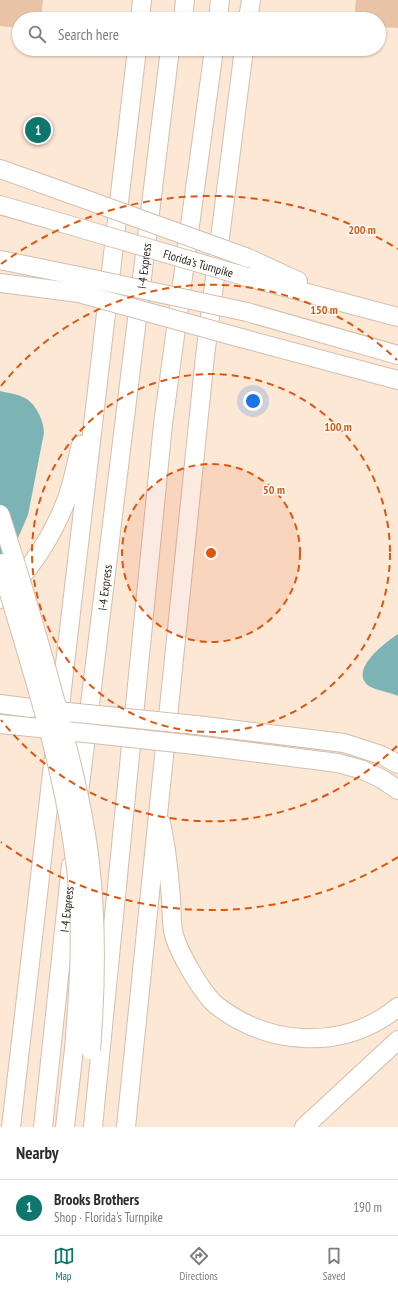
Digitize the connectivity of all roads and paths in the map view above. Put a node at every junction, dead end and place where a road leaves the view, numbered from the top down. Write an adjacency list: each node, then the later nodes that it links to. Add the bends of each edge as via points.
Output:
1 (142, 0): 6 (highway)
2 (175, 0): 7 (highway)
3 (185, 0): 8 (highway)
4 (220, 0): 9 (highway)
5 (251, 0): 10 (highway)
6 (141, 12)
7 (174, 12)
8 (184, 12)
9 (219, 12)
10 (249, 12)
11 (136, 56): 24 (highway)
12 (169, 56): 37 (highway, I-4 Express, via 80,788)
13 (213, 56): 40 (highway, via 163,424)
14 (243, 56): 32 (highway, via 204,356)
15 (0, 169): 20 (highway, bridge, via 248,258)
16 (0, 205): 20 (highway, Florida's Turnpike, bridge)
17 (0, 260): 19 (highway)
18 (0, 283): 19 (highway)
19 (81, 285): 22 (highway, bridge, via 247,312); 23 (highway, bridge, via 241,338)
20 (339, 300): 21 (highway, Florida's Turnpike)
21 (398, 317)
22 (398, 355)
23 (398, 380)
24 (98, 384): 27 (highway, via 66,501 40,553 12,588); 36 (highway)
25 (0, 514): 35 (highway, bridge, via 50,677 71,763 90,861 96,962)
26 (0, 563): 35 (highway, bridge, via 59,774 76,868)
27 (0, 598)
28 (0, 704): 30 (highway, bridge, via 344,743 381,755)
29 (0, 724): 31 (highway, bridge, via 338,763 363,770)
30 (398, 764)
31 (398, 790)
32 (158, 811): 33 (highway, via 168,852 174,934 189,970 215,1004 243,1022 280,1035 319,1040 356,1033 385,1018); 41 (highway)
33 (398, 1007)
34 (398, 1040): 42 (highway)
35 (83, 1049): 38 (highway); 39 (highway)
36 (11, 1127)
37 (43, 1127)
38 (65, 1127)
39 (82, 1127)
40 (93, 1127)
41 (126, 1127)
42 (304, 1127)

